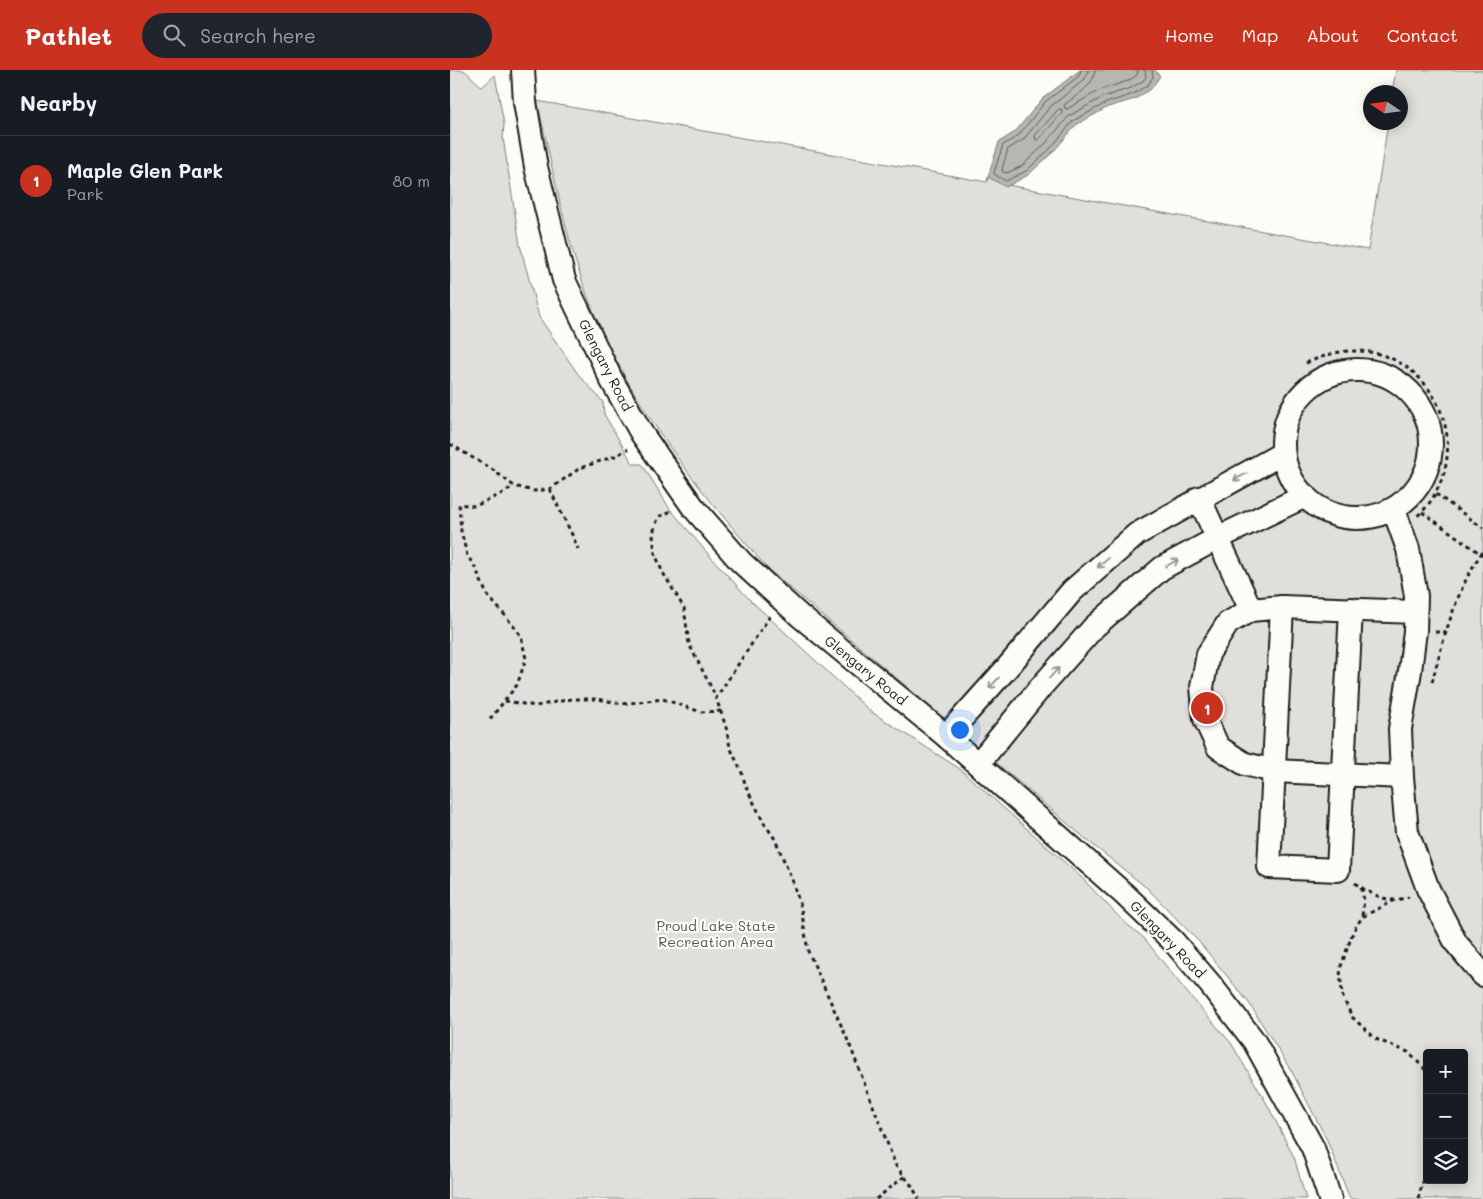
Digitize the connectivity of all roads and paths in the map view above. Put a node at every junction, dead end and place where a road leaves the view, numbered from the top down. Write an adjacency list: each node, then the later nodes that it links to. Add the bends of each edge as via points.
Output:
1 (523, 70): 3 (street, Glengary Road, via 536,167 564,280 611,379)
2 (1306, 363): 8 (path, via 1332,353 1358,351 1385,356 1409,368 1428,388 1442,411 1448,437 1447,465)
3 (646, 439): 7 (path, via 615,456 580,468); 10 (street, Glengary Road)
4 (450, 444): 6 (path)
5 (1283, 454): 9 (street, via 1292,481); 11 (street, one-way to 11); 13 (street, via 1285,424 1298,398 1320,379 1348,370 1377,372 1403,386 1422,408 1431,435 1429,465)
6 (514, 486): 7 (path, via 534,491); 26 (path, via 476,506 459,504 467,555 487,595 521,636 526,659 517,685)
7 (550, 489): 16 (path)
8 (1436, 494): 12 (path); 14 (path)
9 (1305, 496): 13 (street, via 1311,503 1337,516); 15 (street)
10 (687, 498): 18 (street, Glengary Road, via 741,562); 25 (path, via 660,516 653,535 655,553 684,608 689,644)
11 (1199, 498): 15 (street); 29 (street, one-way to 29, via 1137,534 1072,591)
12 (1422, 512): 13 (path); 17 (path)
13 (1398, 520): 22 (street, via 1410,558 1416,596)
14 (1483, 528)
15 (1218, 538): 21 (street); 30 (street, one-way to 15, via 1094,628 1162,568)
16 (578, 549)
17 (1482, 553): 23 (path, via 1466,581)
18 (781, 599): 25 (path); 29 (street, Glengary Road)
19 (1282, 607): 20 (street); 21 (street); 31 (street)
20 (1352, 609): 22 (street); 32 (street)
21 (1252, 610): 31 (street, via 1228,623 1208,654 1202,688 1205,719 1218,747 1245,764)
22 (1415, 621): 23 (path); 33 (street, via 1400,730)
23 (1446, 632): 24 (path)
24 (1431, 684)
25 (716, 698): 27 (path)
26 (505, 701): 27 (path, via 536,706 572,699 598,699 622,704 664,699 701,712); 28 (path)
27 (721, 711): 41 (path, via 730,747 746,787 775,839 792,880 801,908 808,951 856,1060 889,1150)
28 (490, 719)
29 (946, 736): 30 (street, Glengary Road)
30 (978, 764): 45 (street, Glengary Road, via 1125,895 1173,941 1210,984 1263,1057 1313,1148)
31 (1274, 771): 32 (street); 34 (street, via 1269,867)
32 (1343, 774): 33 (street); 34 (street)
33 (1402, 777): 36 (street, via 1407,832)
34 (1338, 870): 35 (path)
35 (1361, 888): 37 (path); 38 (path, via 1364,900)
36 (1428, 889): 37 (path); 39 (street, via 1456,943)
37 (1395, 900): 38 (path)
38 (1362, 917): 40 (path, via 1340,969 1342,995 1352,1017 1376,1040 1408,1052)
39 (1483, 975)
40 (1423, 1067)
41 (905, 1176): 43 (path); 44 (path)
42 (1423, 1182): 46 (path)
43 (876, 1199)
44 (919, 1199)
45 (1330, 1199)
46 (1418, 1199)

